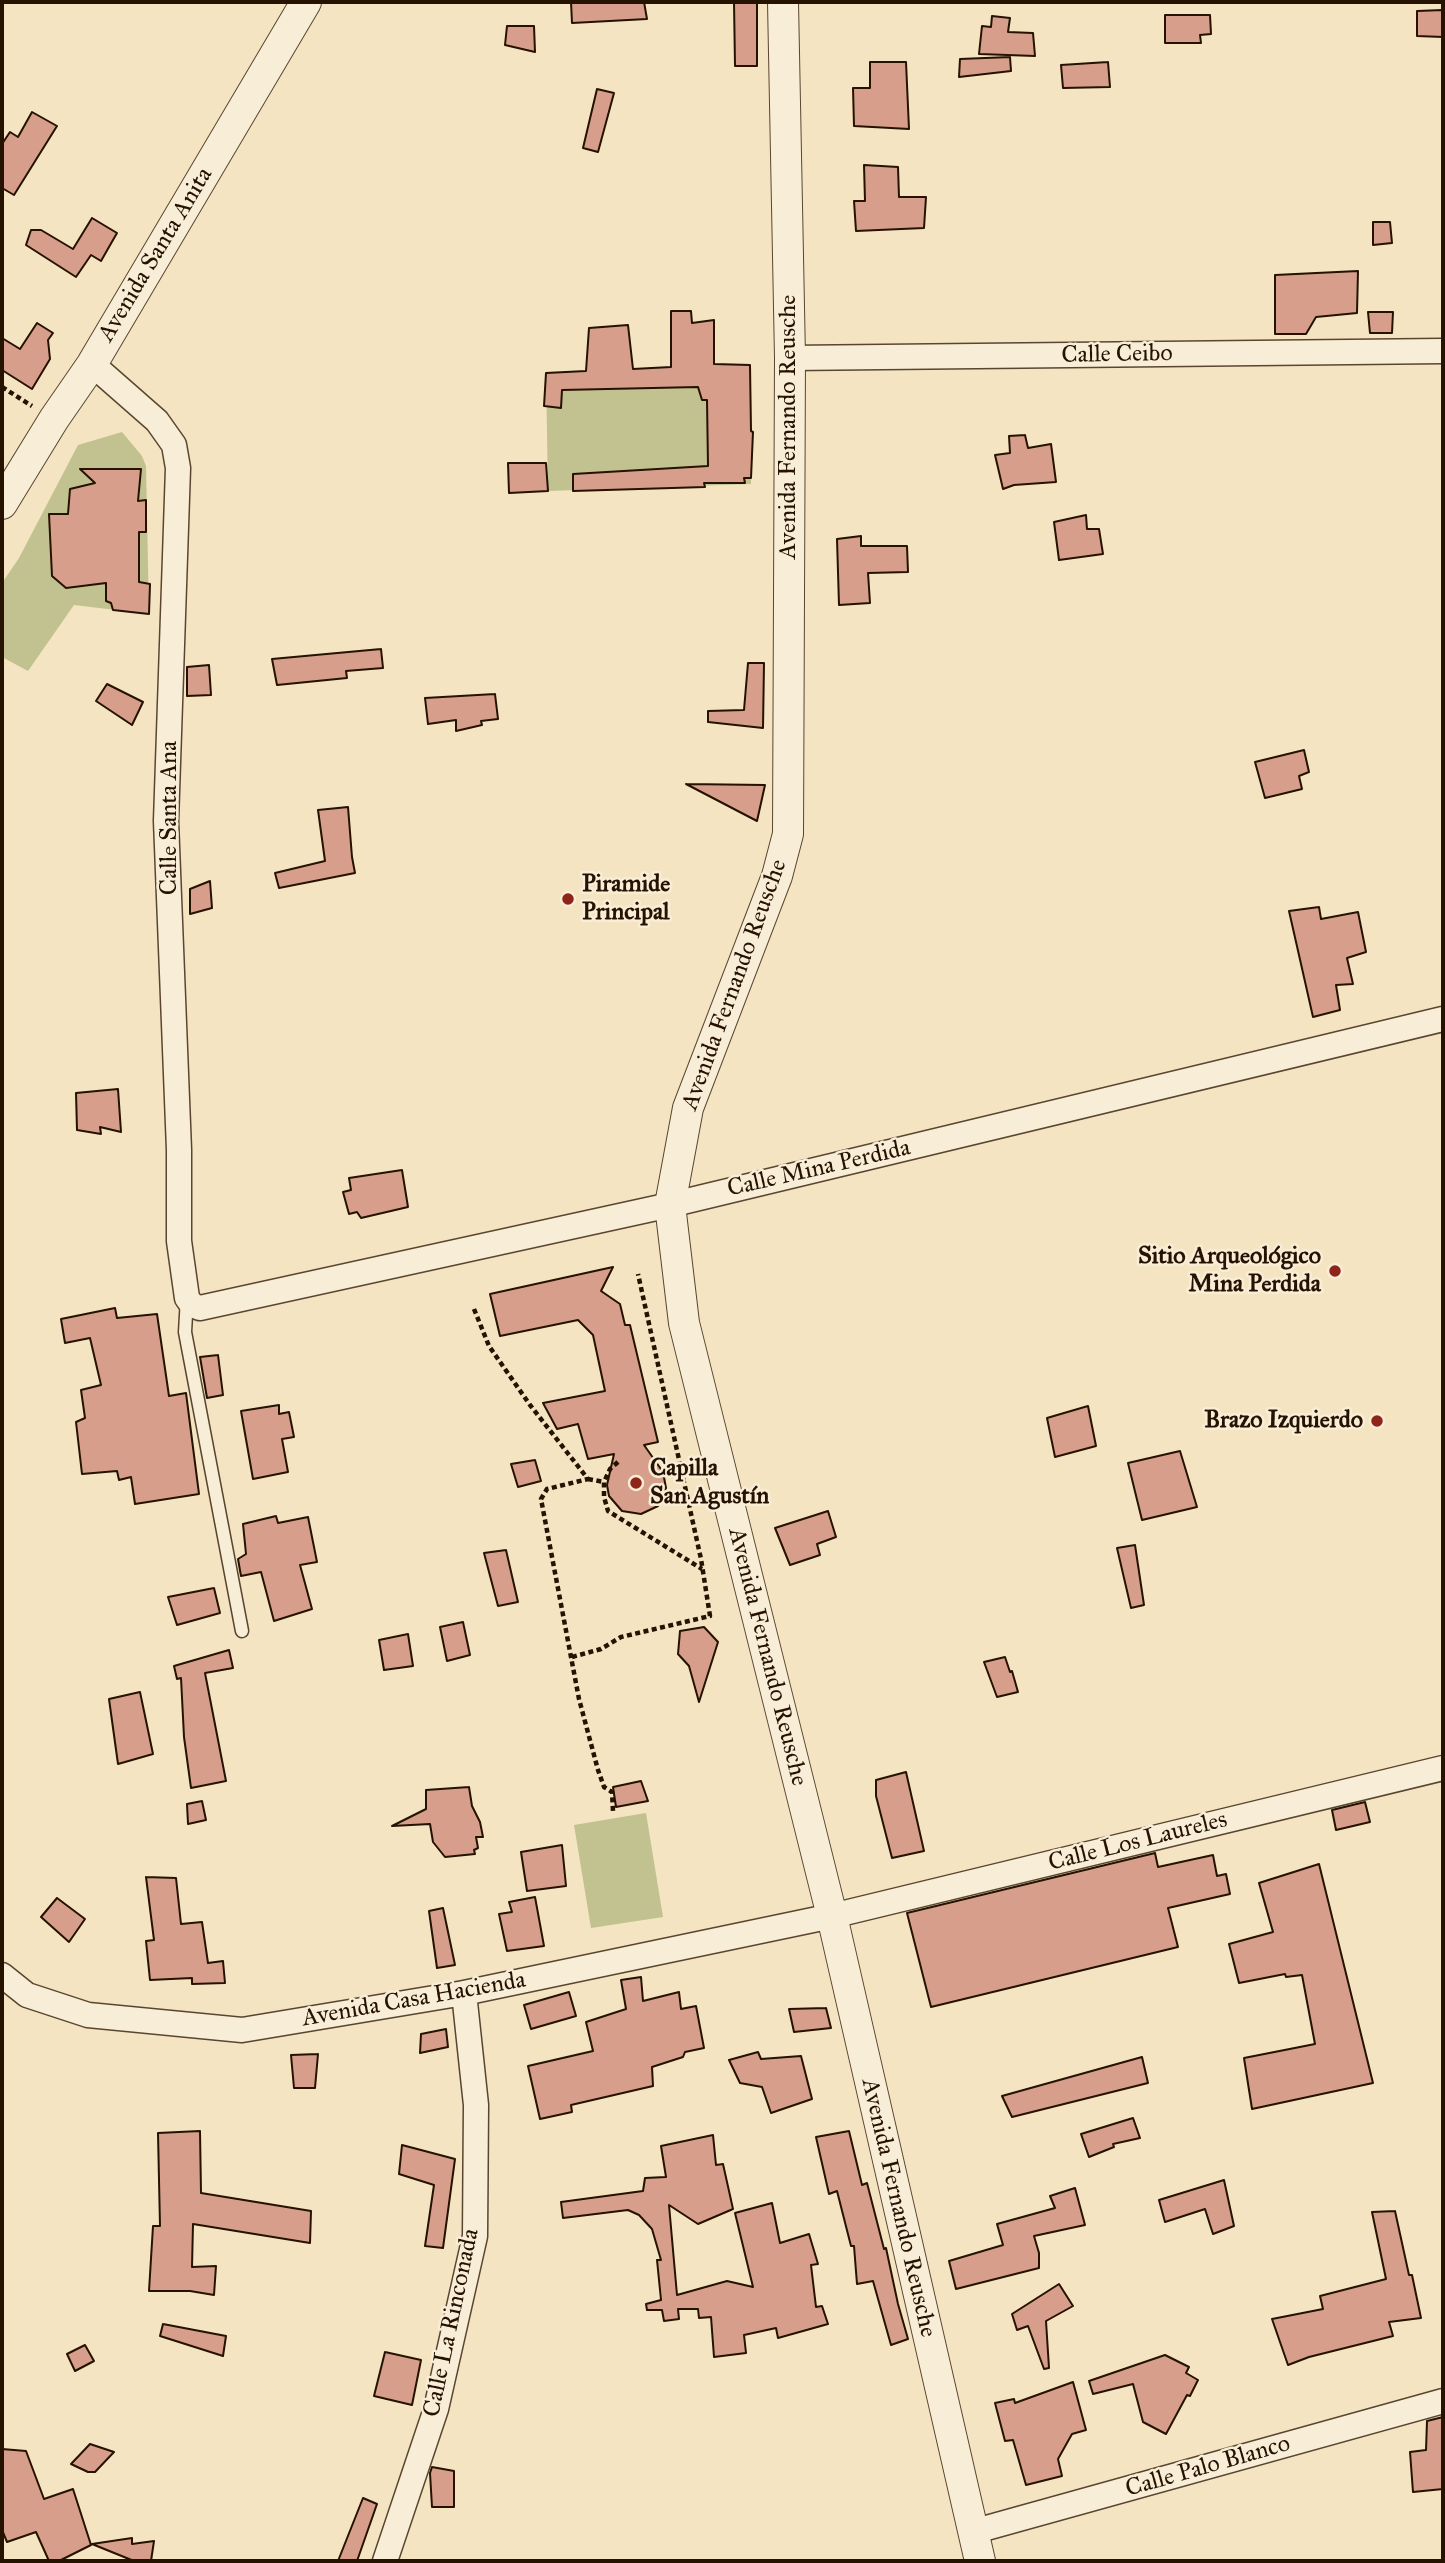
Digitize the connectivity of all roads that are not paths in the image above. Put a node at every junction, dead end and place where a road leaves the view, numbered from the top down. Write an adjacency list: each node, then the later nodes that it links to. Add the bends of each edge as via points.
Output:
1 (306, 2): 5 (street, Avenida Santa Anita)
2 (783, 2): 4 (street, Avenida Fernando Reusche)
3 (1443, 351): 4 (street, Calle Ceibo)
4 (790, 358): 8 (street, Avenida Fernando Reusche, via 788,834 777,876 688,1108)
5 (92, 364): 6 (street, Avenida Santa Anita); 9 (street, Calle Santa Ana, via 157,421 174,445 178,468 166,821 179,1241)
6 (2, 505)
7 (1443, 1019): 8 (street, Calle Mina Perdida)
8 (670, 1205): 9 (street, Calle Mina Perdida, via 200,1308); 12 (street, Avenida Fernando Reusche, via 684,1323)
9 (190, 1302): 10 (lane, via 185,1332)
10 (242, 1631)
11 (1443, 1768): 12 (street, Calle Los Laureles)
12 (832, 1916): 14 (street, Avenida Casa Hacienda); 16 (street, Avenida Fernando Reusche)
13 (2, 1975): 14 (street, Avenida Casa Hacienda, via 27,1995 88,2015 242,2030)
14 (464, 1993): 17 (street, Calle La Rinconada, via 477,2105 475,2236 436,2409)
15 (1443, 2401): 16 (street, Calle Palo Blanco)
16 (972, 2532): 18 (street, Avenida Fernando Reusche)
17 (385, 2561)
18 (980, 2561)

